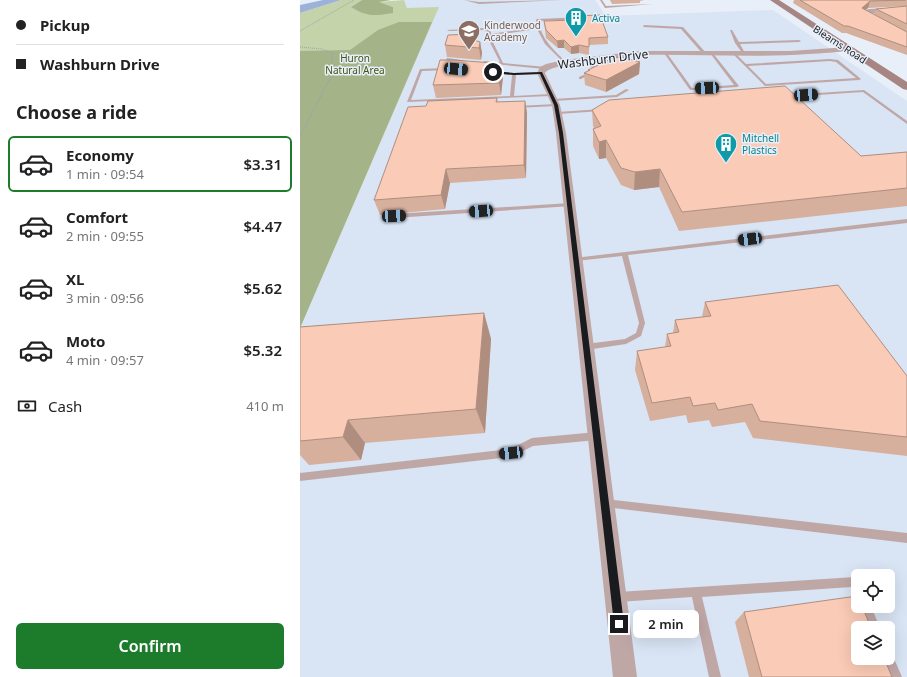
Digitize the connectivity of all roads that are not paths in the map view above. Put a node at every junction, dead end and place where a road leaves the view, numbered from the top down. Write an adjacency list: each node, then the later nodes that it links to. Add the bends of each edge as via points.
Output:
1 (465, 0): 2 (lane, via 494,3)
2 (562, 0)
3 (649, 0): 5 (lane, via 652,4 605,7)
4 (774, 0): 15 (main road, Bleams Road)
5 (601, 1)
6 (907, 9): 13 (street, via 868,11 864,14)
7 (584, 18): 9 (lane, via 537,20)
8 (644, 26): 17 (lane, via 682,28)
9 (538, 28): 12 (lane); 23 (lane, via 541,38)
10 (449, 30): 12 (lane, via 485,29)
11 (731, 31): 18 (lane)
12 (490, 33): 24 (lane, via 488,35)
13 (907, 37)
14 (799, 41): 18 (lane)
15 (848, 49): 18 (street, Washburn Drive); 30 (main road, Bleams Road)
16 (666, 53): 17 (street, Washburn Drive); 17 (lane, via 691,89 737,86); 20 (street, Washburn Drive)
17 (708, 53): 18 (street, Washburn Drive)
18 (740, 54): 18 (lane, via 765,85 859,79 837,61)
19 (447, 59): 21 (lane)
20 (585, 59): 23 (street, Washburn Drive); 29 (lane, via 596,70)
21 (463, 61)
22 (479, 62): 24 (lane)
23 (564, 62): 26 (street, Washburn Drive)
24 (502, 64): 26 (lane)
25 (449, 69): 32 (lane, via 421,70 408,101)
26 (543, 70): 28 (lane); 34 (street, Washburn Drive)
27 (491, 72): 28 (lane)
28 (514, 74): 32 (lane)
29 (580, 78)
30 (907, 87)
31 (627, 90): 34 (lane, via 617,96)
32 (512, 96): 34 (lane)
33 (782, 97): 37 (lane, via 864,91)
34 (555, 103): 35 (lane); 36 (lane); 38 (street, Washburn Drive)
35 (509, 107)
36 (604, 110)
37 (907, 123)
38 (570, 205): 39 (lane); 42 (street, Washburn Drive)
39 (394, 216)
40 (907, 221): 41 (lane)
41 (625, 254): 42 (lane); 43 (lane, via 642,323 639,334 626,341)
42 (576, 259): 43 (street, Washburn Drive)
43 (586, 347): 44 (street, Washburn Drive)
44 (597, 436): 45 (lane, via 532,442 511,453); 46 (street, Washburn Drive)
45 (300, 476)
46 (605, 503): 47 (lane); 50 (street, Washburn Drive)
47 (907, 538)
48 (851, 582): 49 (lane)
49 (696, 592): 50 (lane); 53 (lane)
50 (616, 597): 52 (street, Washburn Drive)
51 (891, 665): 54 (lane)
52 (625, 677)
53 (715, 677)
54 (896, 677)

